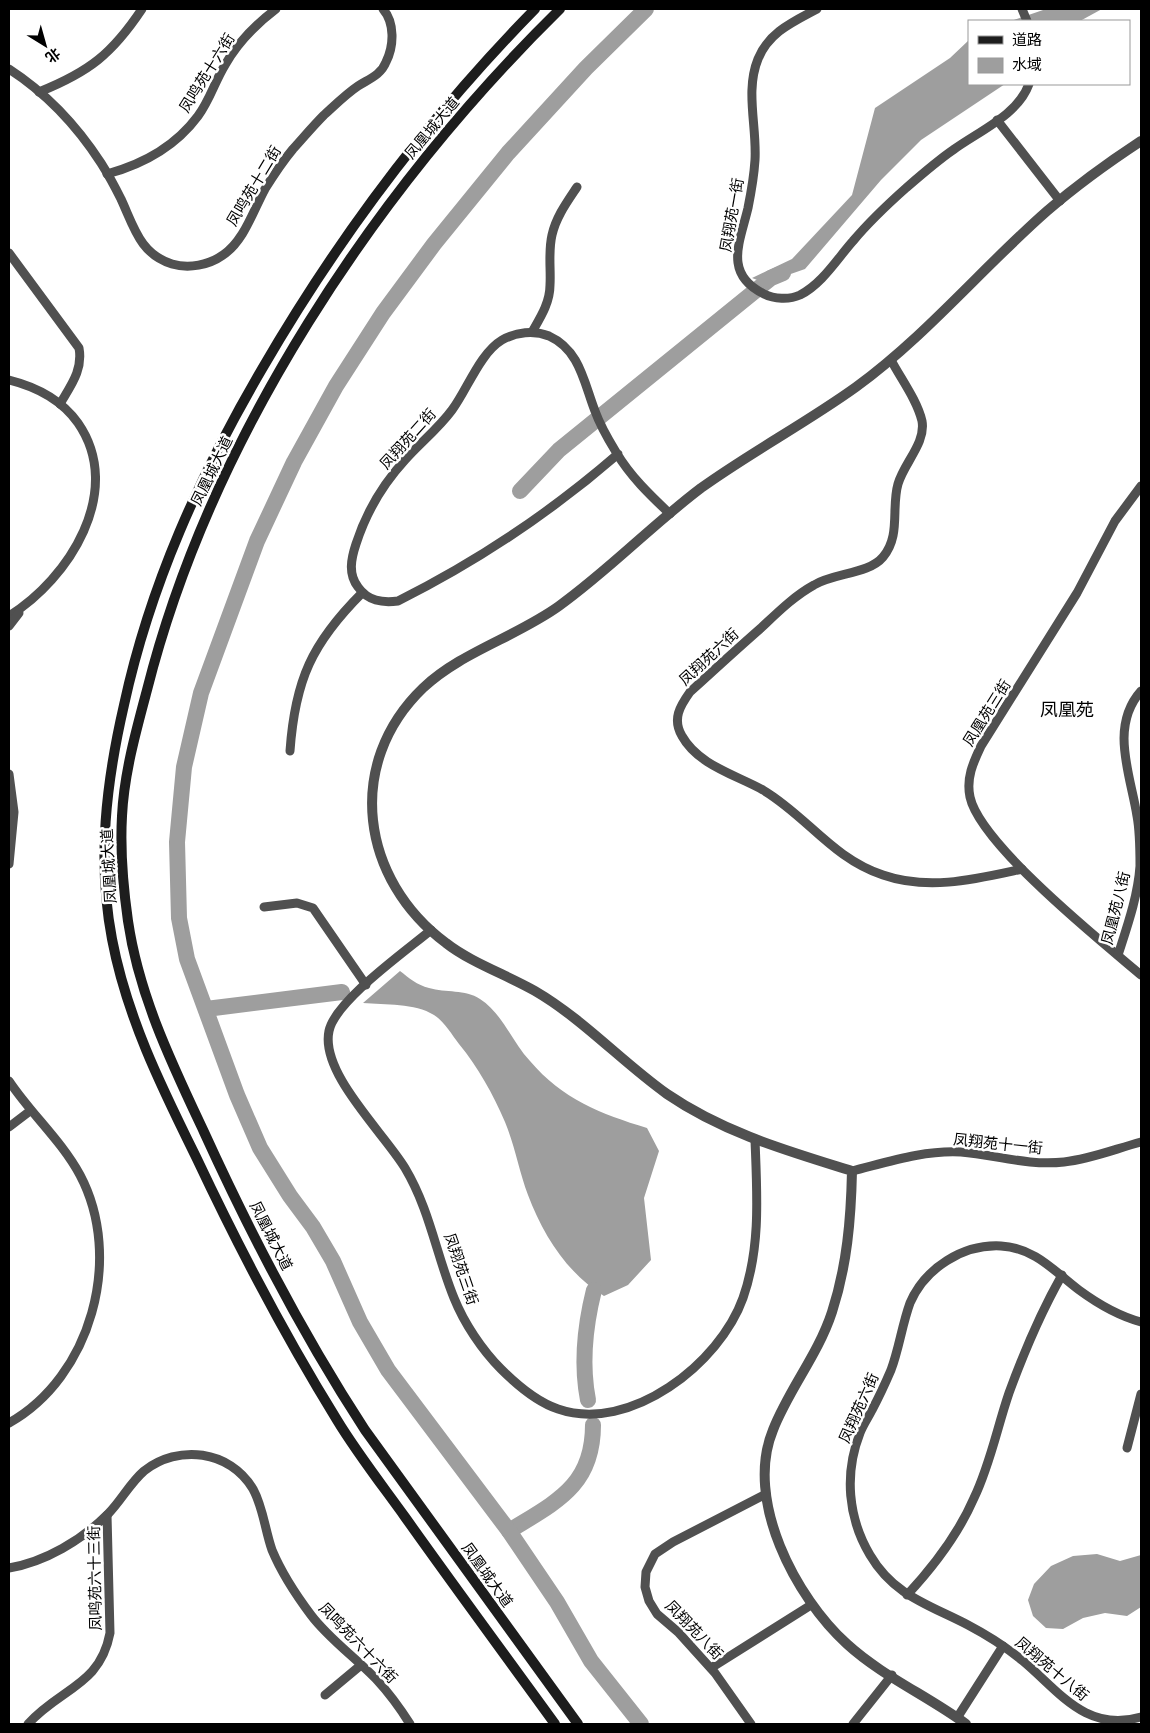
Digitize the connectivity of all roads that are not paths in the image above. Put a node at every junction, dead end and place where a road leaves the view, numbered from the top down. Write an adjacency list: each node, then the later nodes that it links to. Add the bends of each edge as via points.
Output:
1 (142, 9): 9 (lane, via 123,36 99,61 70,79)
2 (276, 9): 12 (lane, 凤鸣苑十六街, via 258,22 240,42 199,115 181,136 159,154)
3 (383, 9): 12 (lane, 凤鸣苑十二街, via 392,29 392,47 386,64 374,78 358,86 323,116 292,150 266,188 236,244 223,255 208,263 191,266 158,258 135,235)
4 (535, 9): 64 (main road, 凤凰城大道, via 423,133 343,240 298,308 224,437 182,523 133,662 107,788 104,842 111,934 122,984 156,1074 226,1220 339,1424)
5 (560, 9): 65 (main road, 凤凰城大道, via 445,135 378,220 305,330 228,468 177,585 157,650 128,770 121,851 128,924 151,1014 260,1250 364,1430)
6 (817, 9): 10 (lane, 凤翔苑一街, via 793,20 773,36 758,58 751,83 755,160 748,210 736,249 744,278 757,291 784,298 798,296 812,288 862,231 906,188 952,150)
7 (9, 69): 9 (lane)
8 (1028, 85): 10 (lane, 凤翔苑一街, via 1014,108)
9 (39, 92): 12 (lane, via 78,132)
10 (997, 120): 14 (lane)
11 (1141, 141): 14 (street, via 1098,169)
12 (107, 174)
13 (577, 187): 16 (lane, via 561,209 552,235 550,286 544,310)
14 (1060, 201): 17 (street)
15 (9, 253): 19 (lane, via 79,348 78,373)
16 (532, 332): 20 (lane, via 563,344 574,356 598,418); 23 (lane, 凤翔苑二街, via 502,340 489,351 451,411 406,458 378,495 351,558 350,570)
17 (891, 360): 22 (street, via 853,389 737,463); 32 (lane, 凤翔苑六街, via 922,422 918,443 898,484 891,544 875,564 829,577 786,606 690,692 680,705 677,726 687,744 705,760 763,790 791,809 839,853 884,876 945,883)
18 (9, 380): 19 (lane, via 28,385)
19 (60, 404): 24 (lane, via 85,433 94,457 93,508 67,560 47,586)
20 (618, 454): 22 (lane, via 651,496); 23 (lane, via 521,531 438,581 398,601 386,603)
21 (1141, 486): 32 (lane, 凤凰苑三街, via 1115,521 1077,593 971,766 968,783 974,810)
22 (670, 514): 34 (street, via 602,574 555,609 450,668 425,686 404,709 388,735 377,764 372,794 374,833 391,884 409,909)
23 (362, 593): 28 (lane, via 337,618 316,648 301,680 292,715)
24 (22, 608): 25 (lane); 26 (lane)
25 (9, 616)
26 (9, 626)
27 (1141, 691): 35 (lane, 凤凰苑八街, via 1127,719 1124,755 1137,817 1140,867)
28 (290, 751)
29 (9, 774): 30 (lane, via 14,812)
30 (10, 853): 31 (lane)
31 (9, 864)
32 (1022, 869): 35 (lane, 凤凰苑三街)
33 (264, 907): 37 (lane, via 298,903 313,908)
34 (431, 930): 37 (lane, 凤翔苑三街); 41 (street, via 448,946 538,993 687,1107)
35 (1118, 956): 36 (lane, 凤凰苑三街)
36 (1141, 975)
37 (366, 985): 41 (lane, 凤翔苑三街, via 332,1022 328,1044 334,1065 410,1176 426,1211 454,1299 471,1330 512,1380 556,1409 591,1413 613,1411 640,1402 678,1381 720,1342 743,1298 754,1253 757,1226)
38 (9, 1081): 39 (lane)
39 (30, 1111): 40 (lane); 47 (lane, via 59,1142 80,1177 94,1215 99,1256 96,1298 85,1333 68,1366 45,1395)
40 (9, 1127)
41 (755, 1140): 43 (street)
42 (1141, 1142): 43 (lane, 凤翔苑十一街, via 1063,1162 1019,1162 977,1154 940,1152)
43 (852, 1171): 50 (street, via 852,1215 845,1264 832,1313 812,1359 772,1433 766,1463)
44 (1062, 1275): 45 (lane, via 1094,1301); 53 (lane, via 1022,1358 992,1455 974,1499 951,1540); 53 (lane, 凤翔苑六街, via 1044,1260 1024,1250 1001,1246 971,1250 937,1267 910,1303 891,1369 860,1431 852,1456 850,1482 859,1534 887,1578)
45 (1141, 1322)
46 (1141, 1394): 48 (lane)
47 (9, 1423)
48 (1127, 1448)
49 (240, 1472): 51 (lane, 凤鸣苑六十三街, via 222,1460 202,1454 181,1454 161,1460 143,1472); 56 (lane, 凤鸣苑六十六街, via 253,1489 272,1549 291,1588 316,1622)
50 (766, 1494): 54 (street, via 782,1552); 57 (lane, 凤翔苑八街, via 673,1542 655,1554 646,1572 645,1587 657,1614)
51 (107, 1515): 52 (lane, 凤鸣苑六十三街, via 80,1537 50,1554); 62 (lane, 凤鸣苑六十三街, via 110,1633 107,1650 89,1677 48,1704)
52 (9, 1568)
53 (907, 1595): 55 (lane, 凤翔苑六街)
54 (811, 1605): 57 (lane); 58 (street, via 848,1645)
55 (1003, 1646): 60 (lane); 61 (lane, 凤翔苑十八街, via 1073,1709 1092,1718 1113,1722)
56 (361, 1665): 59 (lane); 63 (lane, 凤鸣苑六十六街, via 376,1678)
57 (711, 1668): 66 (lane, 凤翔苑八街)
58 (892, 1675): 60 (street); 67 (lane, via 877,1698)
59 (325, 1695)
60 (957, 1718): 68 (street)
61 (1141, 1718)
62 (28, 1724)
63 (410, 1724)
64 (555, 1724)
65 (578, 1724)
66 (751, 1724)
67 (853, 1724)
68 (966, 1724)

